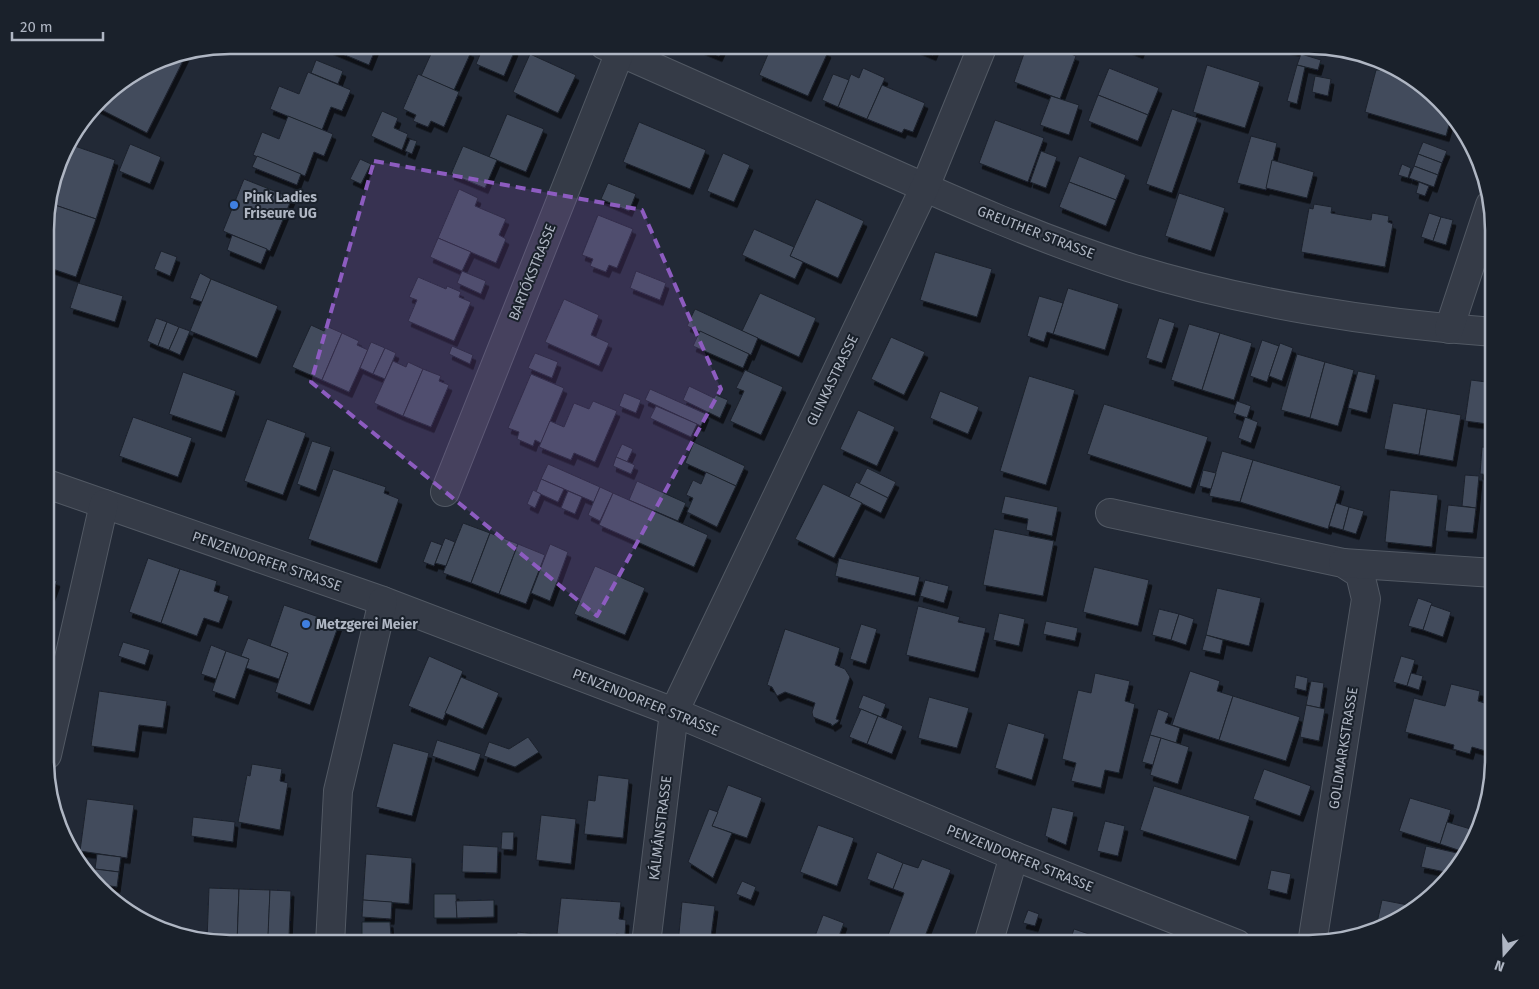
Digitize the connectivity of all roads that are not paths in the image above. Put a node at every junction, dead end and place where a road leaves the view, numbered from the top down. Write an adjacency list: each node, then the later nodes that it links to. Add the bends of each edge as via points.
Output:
1 (610, 54): 9 (street, BARTÓKSTRASSE)
2 (623, 54): 4 (street, GREUTHER STRASSE)
3 (979, 54): 4 (street, GLINKASTRASSE)
4 (924, 187): 6 (street, GREUTHER STRASSE, via 1047,238 1131,268 1207,289 1291,306); 15 (street, GLINKASTRASSE)
5 (1485, 220): 6 (street)
6 (1449, 329): 7 (street, GREUTHER STRASSE)
7 (1485, 331)
8 (54, 487): 10 (street, PENZENDORFER STRASSE)
9 (445, 492)
10 (104, 504): 14 (street, PENZENDORFER STRASSE); 16 (street)
11 (1110, 513): 12 (street, GOLDMARKSTRASSE)
12 (1342, 563): 13 (street, GOLDMARKSTRASSE); 22 (street, GOLDMARKSTRASSE, via 1360,574 1366,599)
13 (1485, 572)
14 (383, 601): 15 (street, PENZENDORFER STRASSE); 18 (street, via 338,790)
15 (674, 712): 17 (street, PENZENDORFER STRASSE); 19 (street, KÁLMÁNSTRASSE)
16 (54, 720)
17 (1014, 856): 20 (street); 21 (street, PENZENDORFER STRASSE)
18 (330, 935)
19 (647, 935)
20 (991, 935)
21 (1215, 935)
22 (1313, 935)

